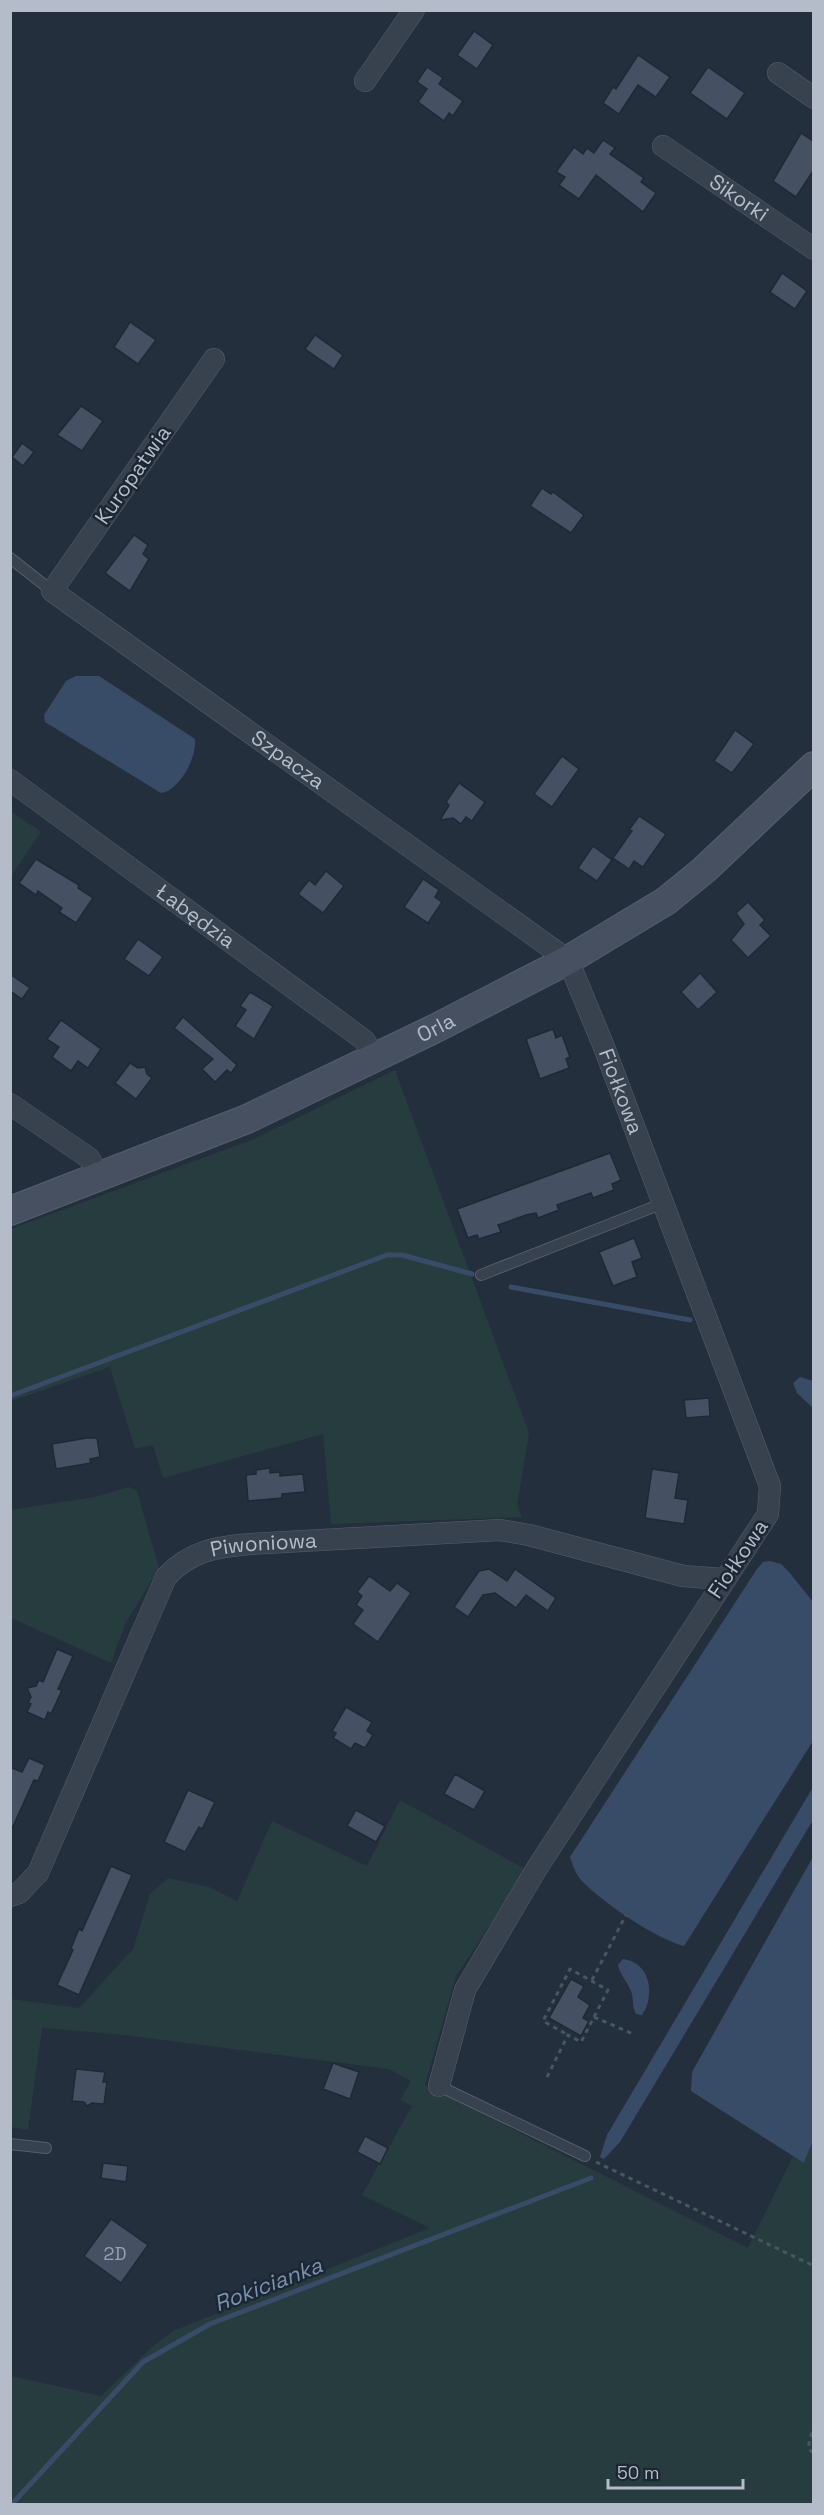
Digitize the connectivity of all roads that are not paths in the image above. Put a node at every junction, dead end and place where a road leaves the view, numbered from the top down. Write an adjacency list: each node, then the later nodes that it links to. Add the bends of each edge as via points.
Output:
1 (414, 10): 3 (street)
2 (778, 73): 4 (street)
3 (365, 81)
4 (813, 98)
5 (663, 146): 6 (street, Sikorki)
6 (813, 249)
7 (214, 359): 9 (street, Kuropatwia)
8 (10, 558): 9 (lane, Szpacza)
9 (52, 591): 12 (street, Szpacza)
10 (813, 766): 12 (street, Orla, via 666,902)
11 (10, 780): 13 (street, Łabędzia, via 364,1040)
12 (568, 960): 13 (street, Orla); 16 (street, Fiołkowa)
13 (375, 1057): 15 (street, Orla, via 247,1119)
14 (10, 1104): 15 (street, via 90,1158)
15 (100, 1177): 17 (street, Orla)
16 (661, 1204): 18 (lane); 19 (street, Fiołkowa, via 770,1486 768,1514)
17 (10, 1211)
18 (481, 1275)
19 (724, 1578): 20 (street, Piwoniowa, via 683,1576 529,1534 500,1530 250,1544 196,1553 166,1577 39,1873 29,1885); 21 (street, Fiołkowa, via 537,1868 465,1990)
20 (10, 1896)
21 (440, 2086): 24 (lane)
22 (10, 2144): 23 (lane)
23 (46, 2148)
24 (585, 2156)

